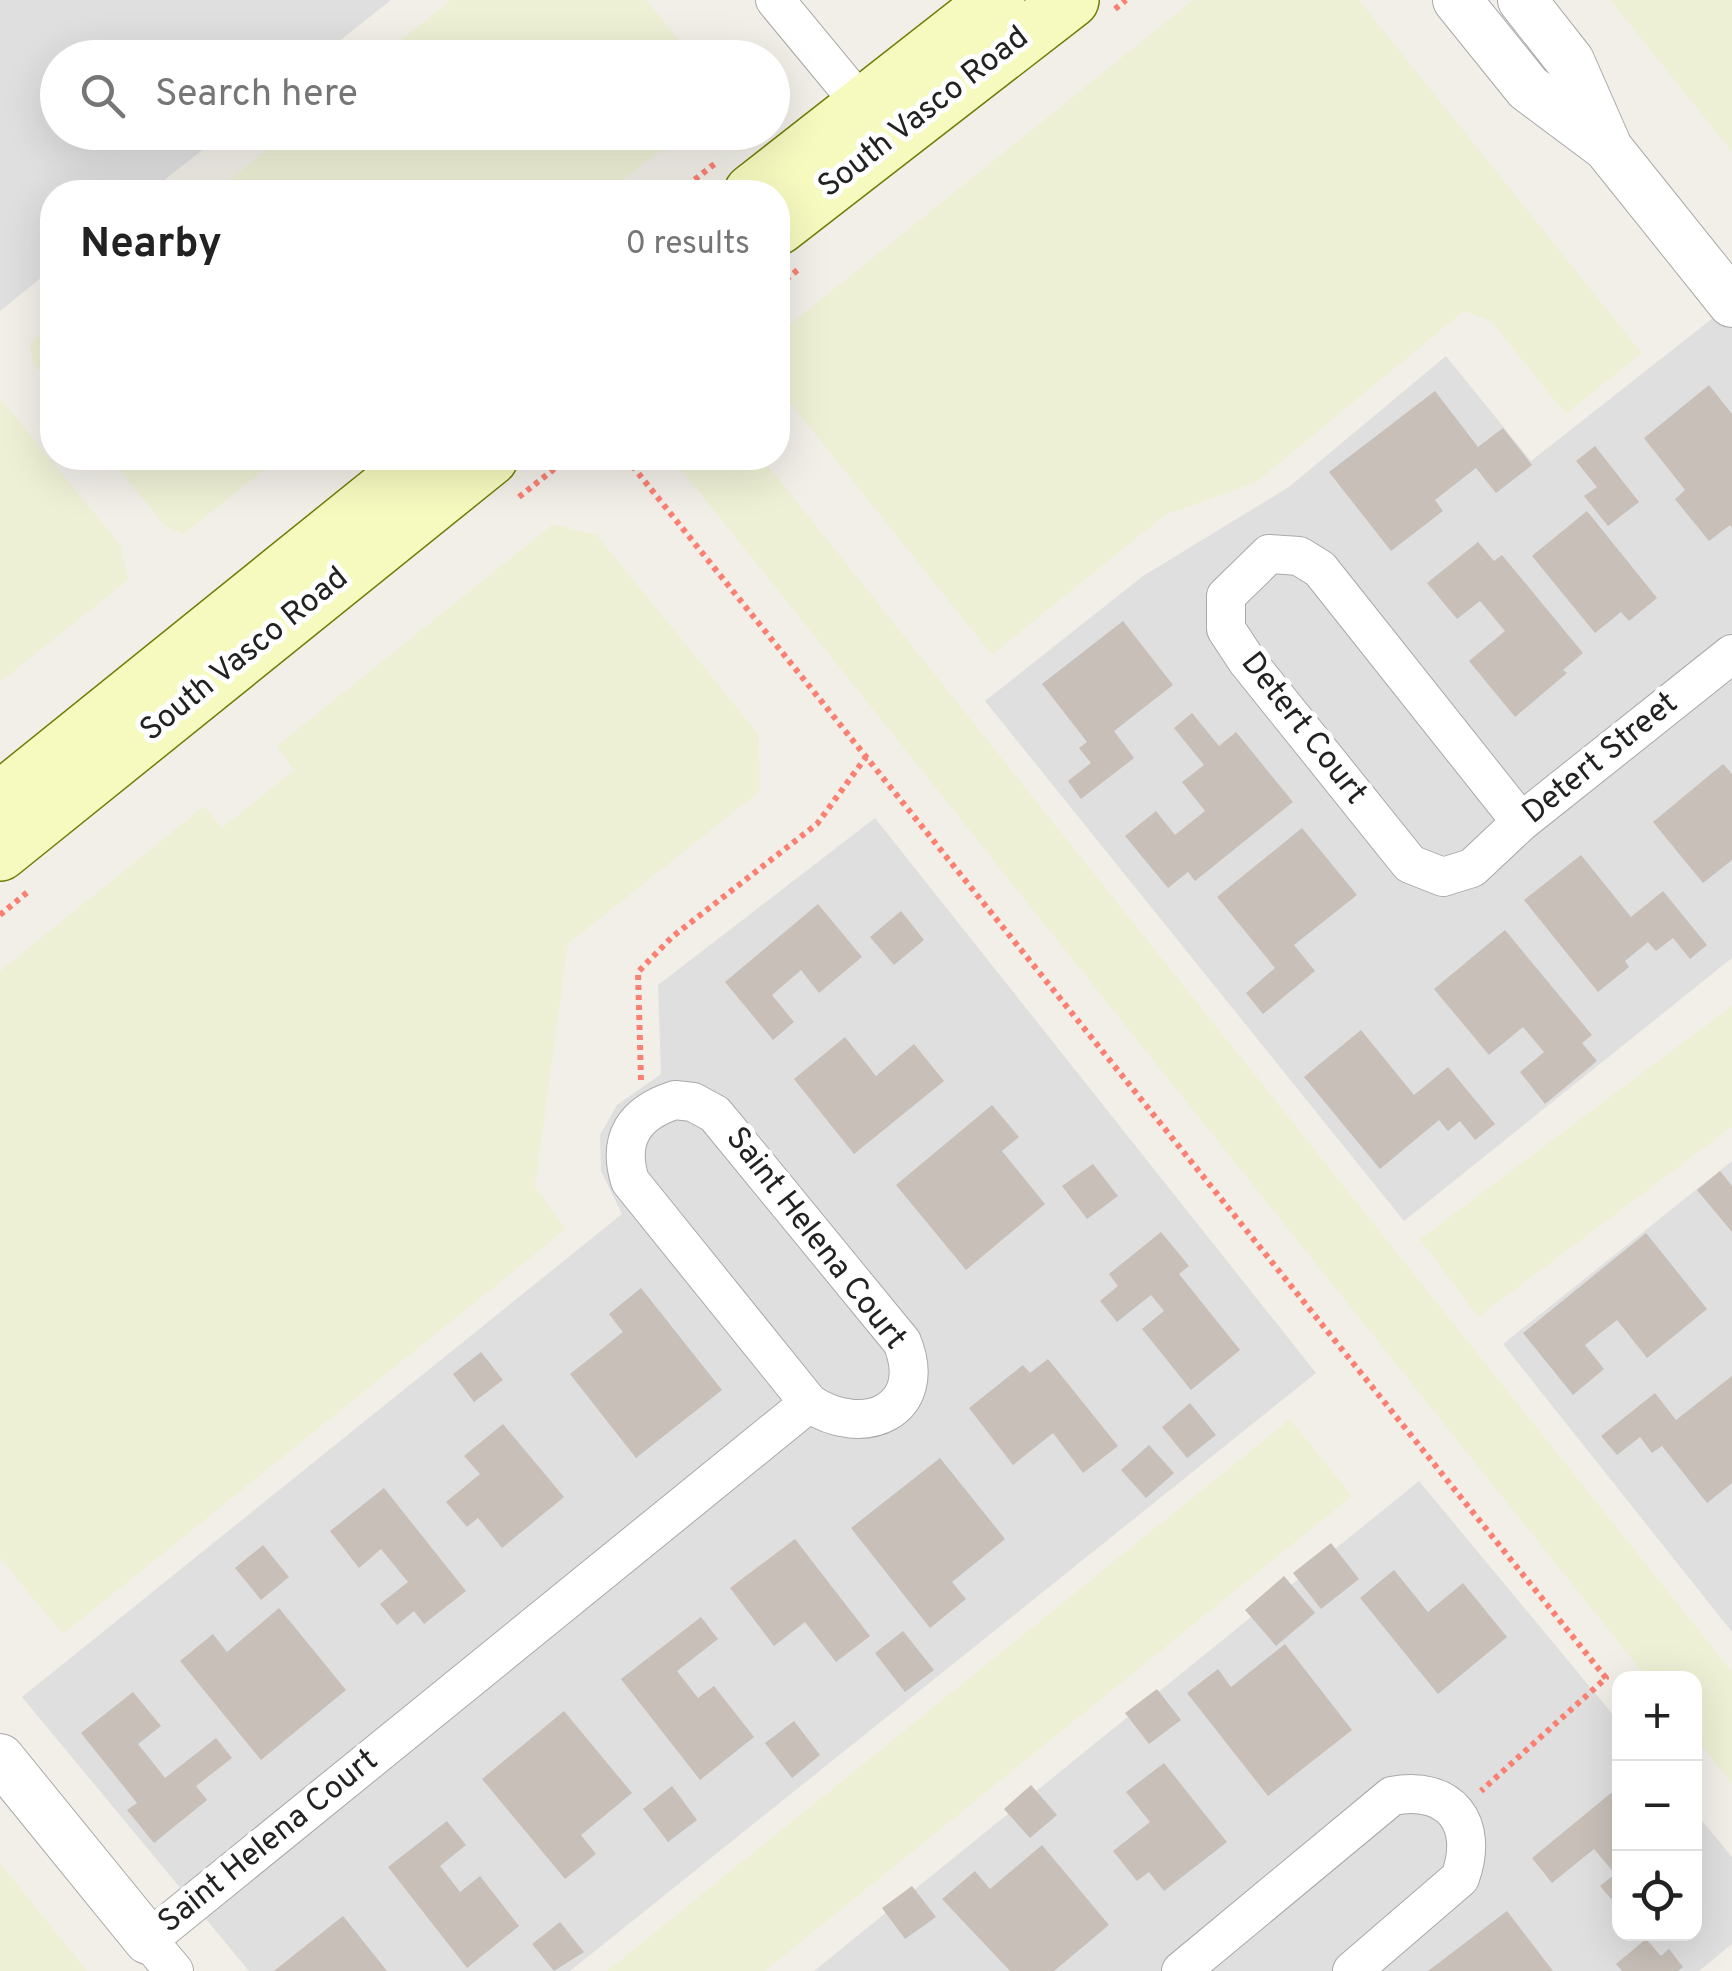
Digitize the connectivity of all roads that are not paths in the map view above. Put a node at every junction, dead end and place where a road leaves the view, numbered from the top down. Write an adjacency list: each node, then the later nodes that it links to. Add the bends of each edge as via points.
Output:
1 (775, 0): 6 (street)
2 (997, 0): 6 (main road, South Vasco Road)
3 (1072, 0): 6 (main road, South Vasco Road)
4 (1458, 0): 7 (street, via 1528,88)
5 (1522, 0): 7 (street, via 1570,61)
6 (875, 121): 8 (main road, South Vasco Road); 9 (main road, South Vasco Road)
7 (1607, 147): 10 (street)
8 (773, 180)
9 (790, 214)
10 (1732, 303)
11 (409, 470): 14 (main road, South Vasco Road)
12 (475, 470): 16 (main road, South Vasco Road)
13 (1732, 654): 15 (street, Detert Street)
14 (0, 800)
15 (1521, 822): 17 (street, Detert Street); 17 (street, Detert Court, via 1320,569 1298,556 1269,554 1246,572 1226,596 1226,629 1247,661 1410,864 1443,877)
16 (0, 853)
17 (1472, 868)
18 (809, 1403): 18 (street, Saint Helena Court, via 630,1181 626,1139 653,1107 693,1102 715,1114 902,1342 908,1381 884,1414 860,1422 836,1419); 20 (street, Saint Helena Court)
19 (0, 1758): 20 (street)
20 (161, 1956)
21 (1181, 1971): 22 (street, via 1392,1796 1418,1791 1440,1798 1465,1832 1460,1878)
22 (1352, 1971)

